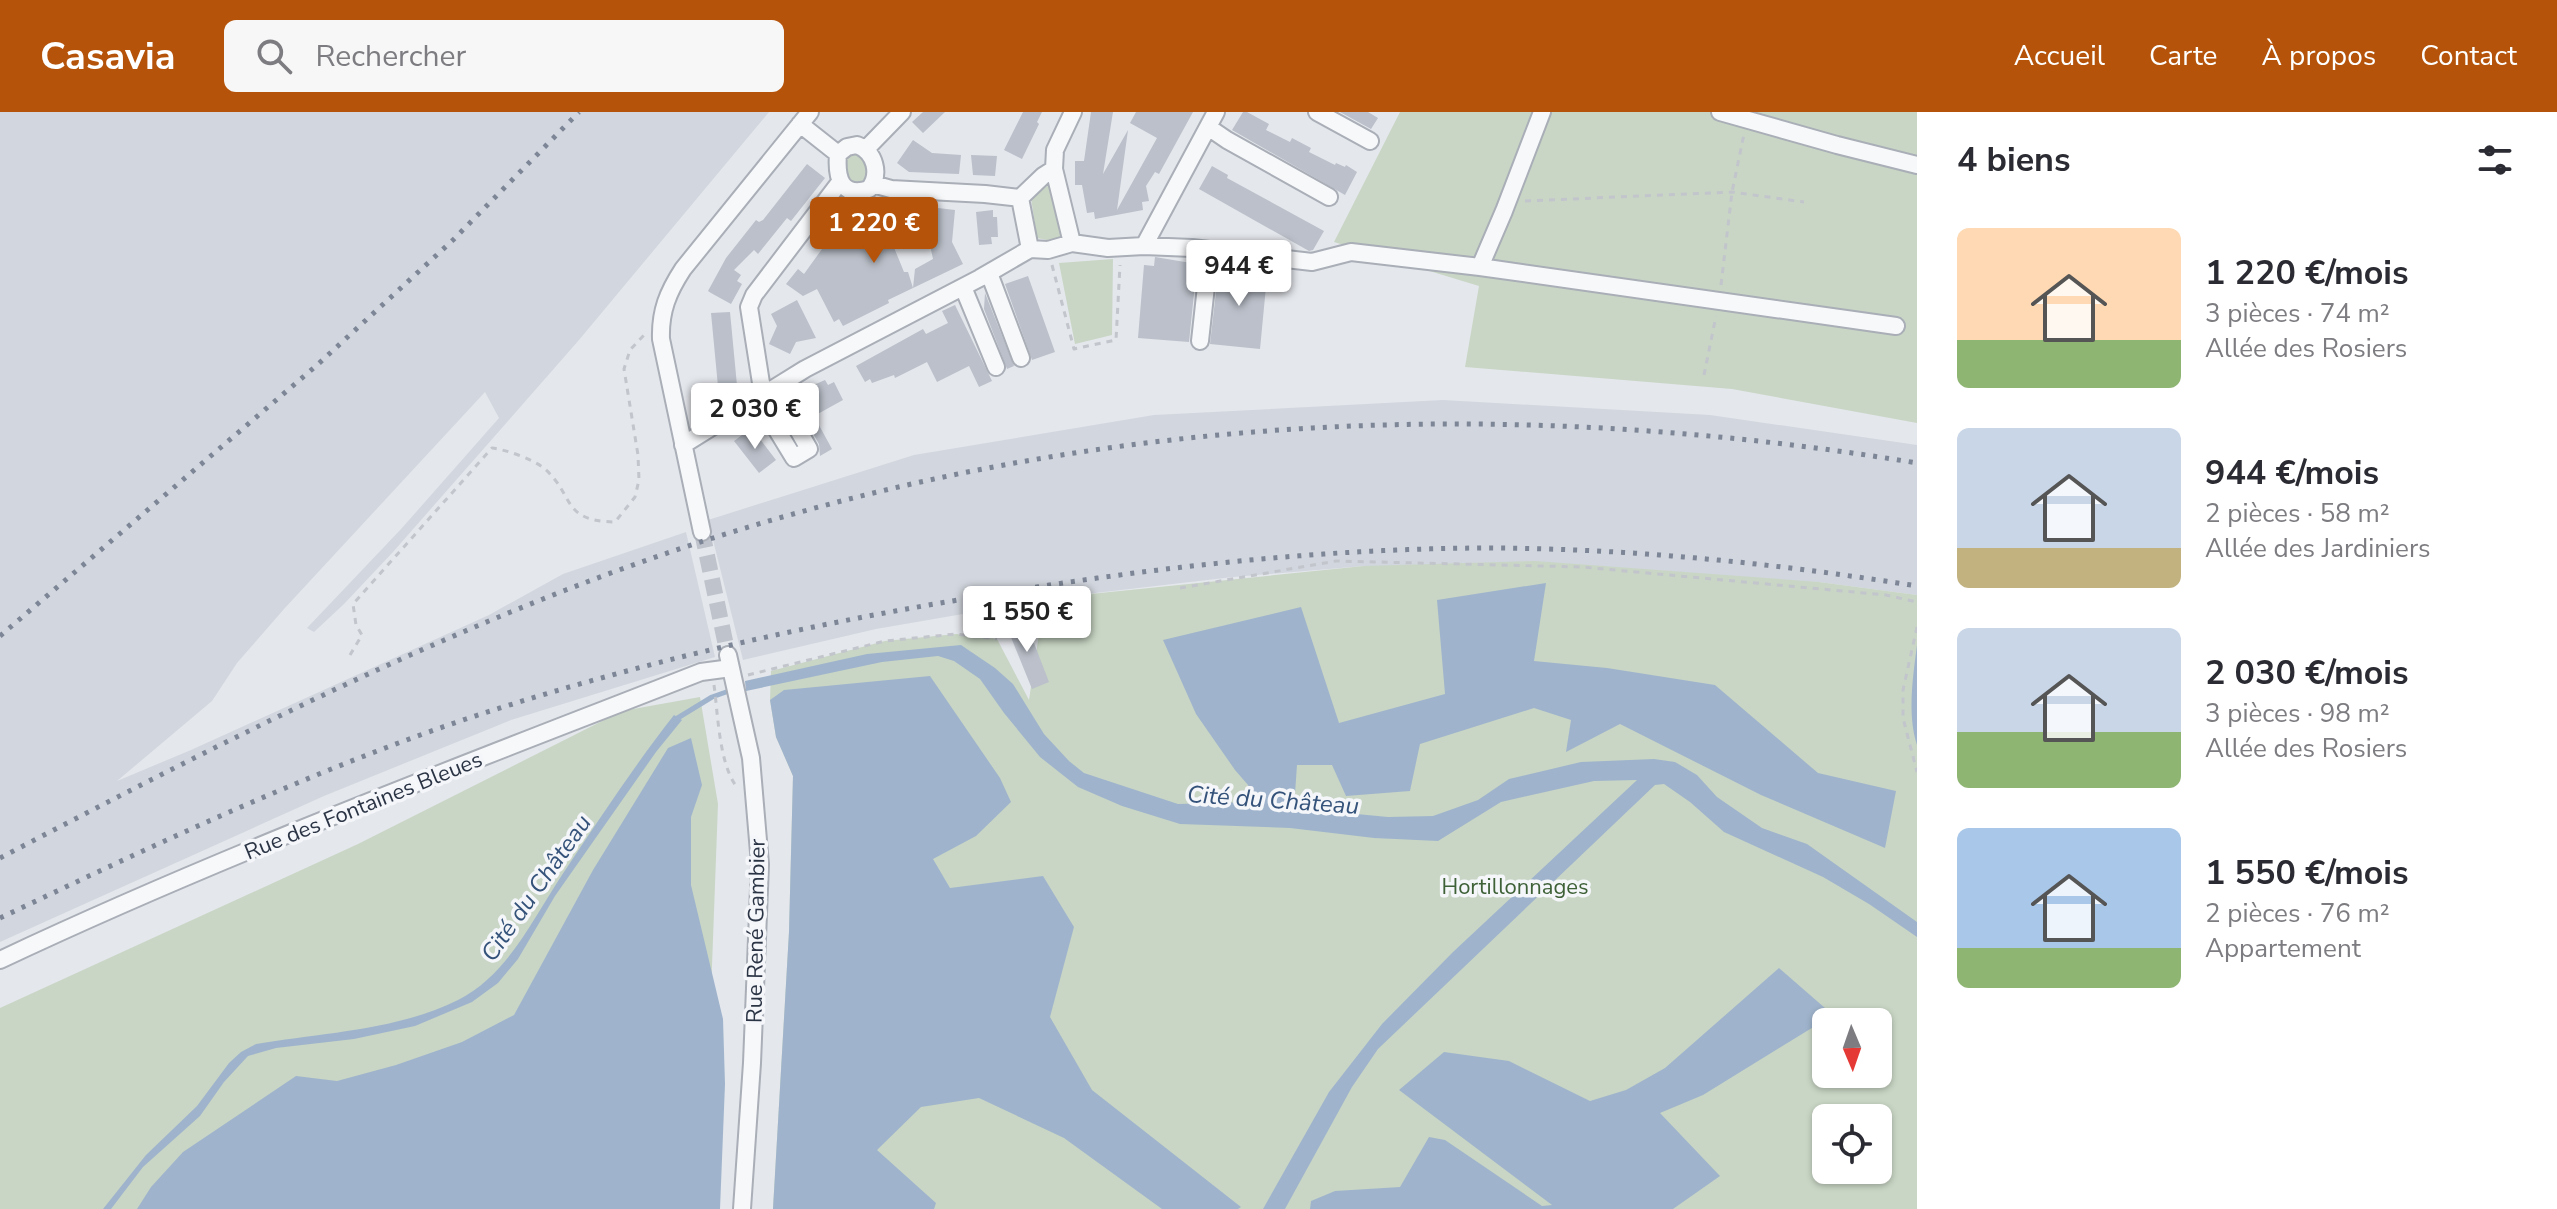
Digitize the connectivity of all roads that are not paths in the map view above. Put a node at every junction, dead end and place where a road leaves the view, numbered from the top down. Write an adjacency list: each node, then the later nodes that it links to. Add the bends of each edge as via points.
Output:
1 (902, 112): 9 (street)
2 (1073, 112): 12 (street, via 1055,150)
3 (1317, 112): 8 (street)
4 (1542, 112): 21 (street)
5 (1720, 112): 11 (street)
6 (805, 118): 10 (street); 29 (street, via 668,292 661,339)
7 (1212, 119): 15 (street, via 1227,140); 18 (street)
8 (1370, 141)
9 (866, 149): 10 (street, via 857,145); 14 (street, via 873,157)
10 (838, 154): 13 (street)
11 (1917, 165)
12 (1054, 169): 16 (street); 17 (street)
13 (840, 182): 14 (street, via 851,192); 28 (street, via 749,307 761,383)
14 (873, 184): 16 (street)
15 (1329, 197)
16 (1020, 198): 19 (street)
17 (1072, 243): 18 (street); 19 (street)
18 (1144, 246): 20 (street)
19 (1030, 249): 22 (street)
20 (1210, 250): 21 (street, via 1312,262 1351,252); 25 (street)
21 (1480, 267): 24 (street)
22 (989, 273): 23 (street); 26 (street)
23 (963, 287): 27 (street); 28 (street, via 805,369)
24 (1896, 326)
25 (1200, 341)
26 (1021, 358)
27 (996, 367)
28 (770, 400): 29 (street)
29 (683, 445): 30 (street)
30 (702, 532)
31 (731, 667): 32 (street, Rue des Fontaines Bleues, via 701,672 303,827); 33 (street, Rue René Gambier, via 751,758 760,864)
32 (0, 960)
33 (742, 1209)

